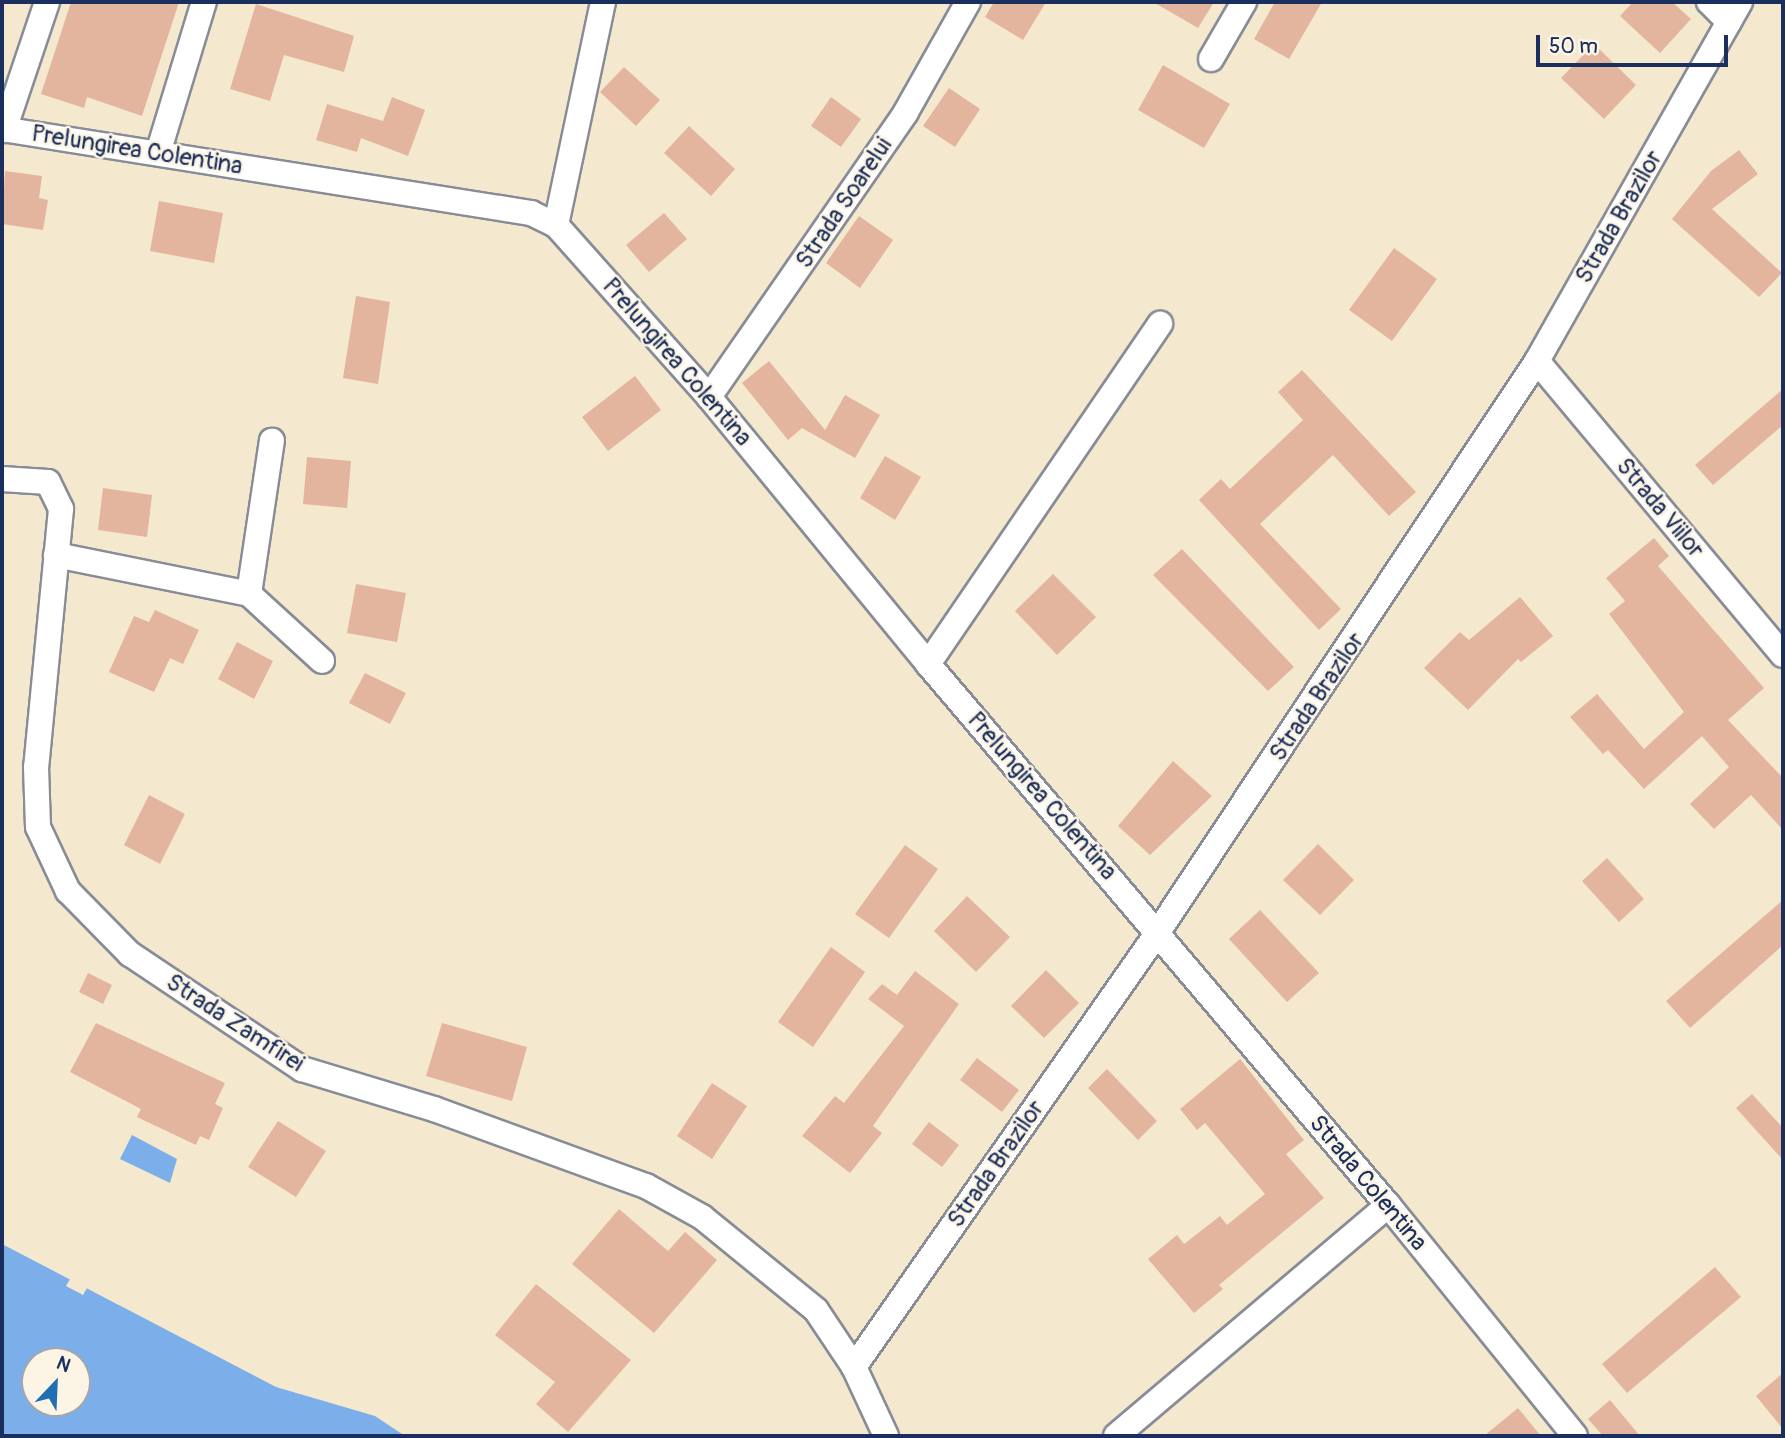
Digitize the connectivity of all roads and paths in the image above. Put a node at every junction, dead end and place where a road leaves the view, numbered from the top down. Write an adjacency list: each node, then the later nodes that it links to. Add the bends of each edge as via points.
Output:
1 (47, 2): 9 (street)
2 (204, 2): 10 (street)
3 (603, 2): 11 (street)
4 (968, 2): 14 (street, Strada Soarelui, via 906,113)
5 (1244, 2): 8 (street)
6 (1709, 2): 7 (street)
7 (1735, 12): 13 (street, Strada Brazilor)
8 (1210, 59)
9 (3, 129): 10 (street, Prelungirea Colentina)
10 (158, 153): 11 (street, Prelungirea Colentina, via 531,214)
11 (556, 225): 14 (street, Prelungirea Colentina)
12 (1160, 324): 21 (street)
13 (1537, 361): 19 (street, Strada Viilor); 22 (street, Strada Brazilor)
14 (709, 397): 21 (street, Prelungirea Colentina)
15 (272, 441): 18 (street)
16 (2, 479): 17 (street, Strada Zamfirei, via 48,482 54,488 61,509)
17 (56, 555): 18 (street); 24 (street, Strada Zamfirei, via 36,767 38,827 68,891 131,954 302,1069 434,1110 646,1186 702,1217 816,1310)
18 (248, 594): 20 (street)
19 (1783, 655)
20 (322, 661)
21 (928, 664): 22 (street, Prelungirea Colentina)
22 (1158, 932): 23 (street, Strada Colentina); 24 (street, Strada Brazilor)
23 (1388, 1205): 26 (street); 27 (street, Strada Colentina)
24 (854, 1367): 25 (street, Strada Zamfirei)
25 (886, 1436)
26 (1116, 1436)
27 (1575, 1436)

